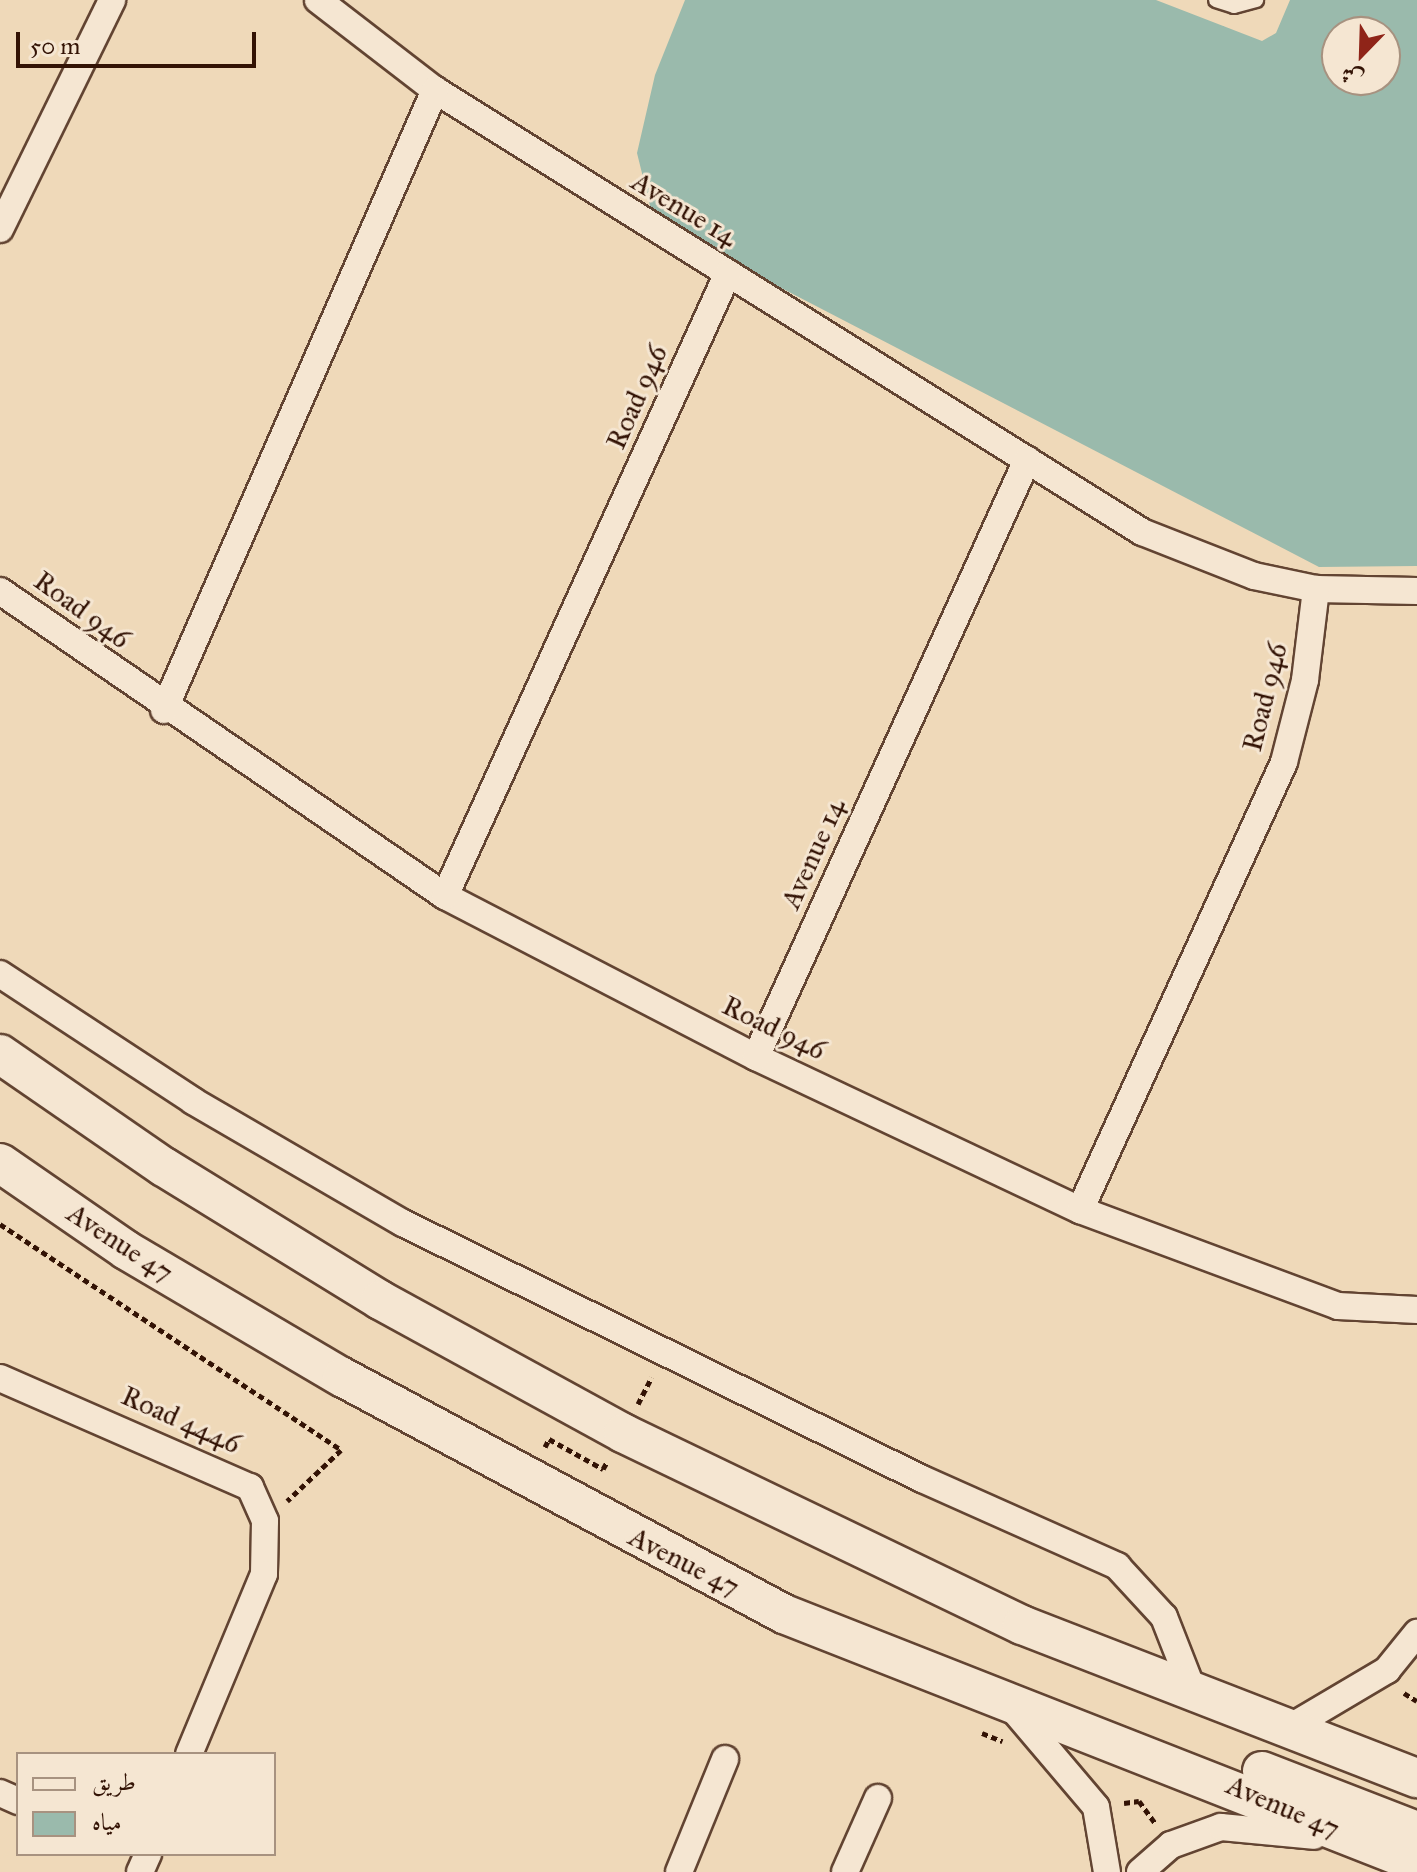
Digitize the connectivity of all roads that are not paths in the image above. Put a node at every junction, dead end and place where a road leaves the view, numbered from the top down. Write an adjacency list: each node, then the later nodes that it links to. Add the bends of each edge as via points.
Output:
1 (112, 0): 6 (street)
2 (318, 0): 5 (street, Avenue 14)
3 (1216, 0): 4 (lane, via 1234,6)
4 (1256, 0)
5 (435, 90): 7 (street, Avenue 14); 12 (street)
6 (0, 229)
7 (728, 273): 8 (street, Avenue 14); 13 (street, Road 946)
8 (1027, 460): 9 (street, Avenue 14, via 1198,559); 16 (street, Avenue 14)
9 (1316, 589): 11 (street, Avenue 14); 18 (street, Road 946, via 1305,680 1284,762)
10 (0, 591): 12 (street, Road 946)
11 (1417, 591)
12 (164, 710): 13 (street, Road 946)
13 (445, 896): 16 (street, Road 946)
14 (0, 974): 24 (street, via 193,1101 403,1223 908,1473 1117,1566 1164,1617)
15 (0, 1054): 24 (street, via 164,1167 380,1300 623,1433 828,1537)
16 (756, 1057): 18 (street, Road 946)
17 (0, 1163): 22 (street, Avenue 47, via 126,1250 355,1385 589,1513)
18 (1080, 1210): 19 (street, Road 946, via 1338,1306)
19 (1417, 1310)
20 (0, 1378): 26 (street, Road 4446, via 250,1487 265,1521 264,1574)
21 (1417, 1633): 25 (street, via 1387,1670)
22 (867, 1649): 23 (street, Avenue 47); 30 (street, via 1023,1681)
23 (996, 1692): 31 (street, Avenue 47); 35 (street, via 1096,1807)
24 (1195, 1696): 25 (street)
25 (1284, 1731): 28 (street)
26 (190, 1752)
27 (725, 1759): 33 (street)
28 (1417, 1778)
29 (878, 1798): 34 (street)
30 (1417, 1831)
31 (1382, 1849): 32 (street, Avenue 47); 36 (street, via 1268,1828 1221,1827 1171,1845)
32 (1417, 1863)
33 (679, 1872)
34 (845, 1872)
35 (1107, 1872)
36 (1140, 1872)

